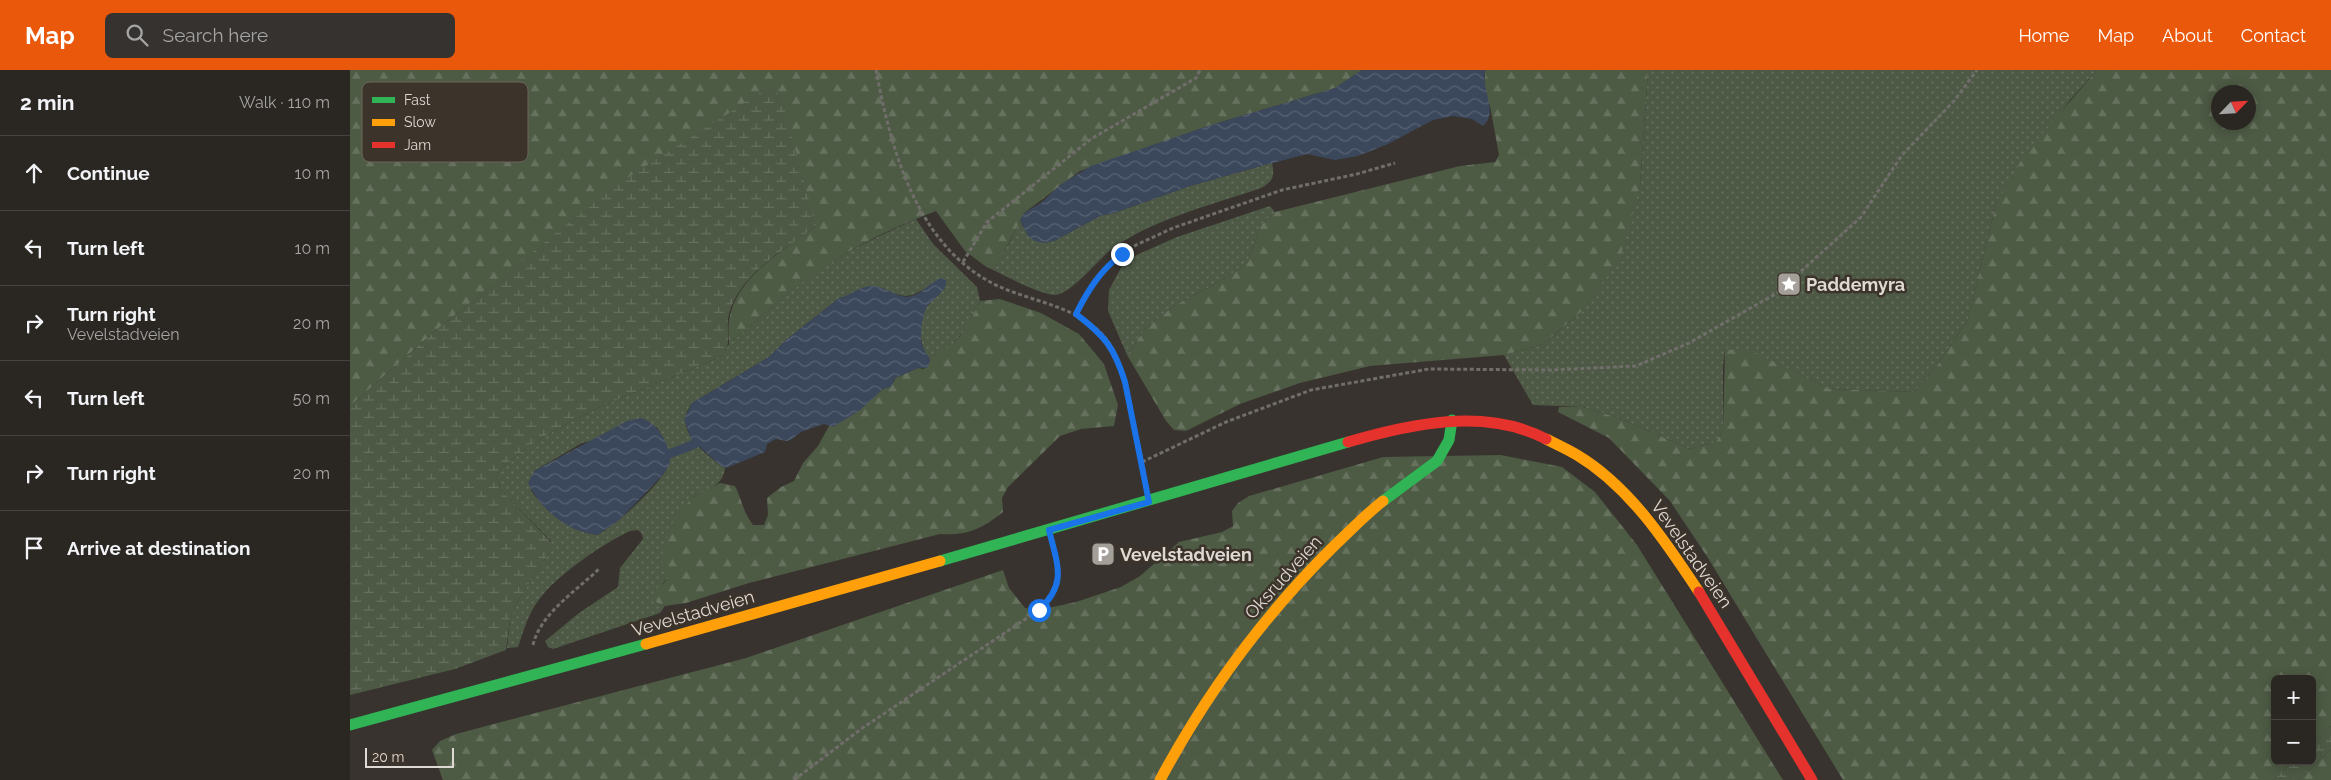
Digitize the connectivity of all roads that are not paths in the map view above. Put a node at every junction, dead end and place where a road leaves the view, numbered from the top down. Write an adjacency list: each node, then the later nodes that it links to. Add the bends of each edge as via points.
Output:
1 (1452, 420): 2 (main road, Vevelstadveien, via 1392,430 1149,502); 3 (main road, Oksrudveien, via 1449,440 1437,461 1371,510 1272,612 1185,734); 4 (main road, Vevelstadveien, via 1498,424 1540,436 1573,451 1620,489 1658,531 1694,583)
2 (350, 725)
3 (1160, 780)
4 (1812, 780)

